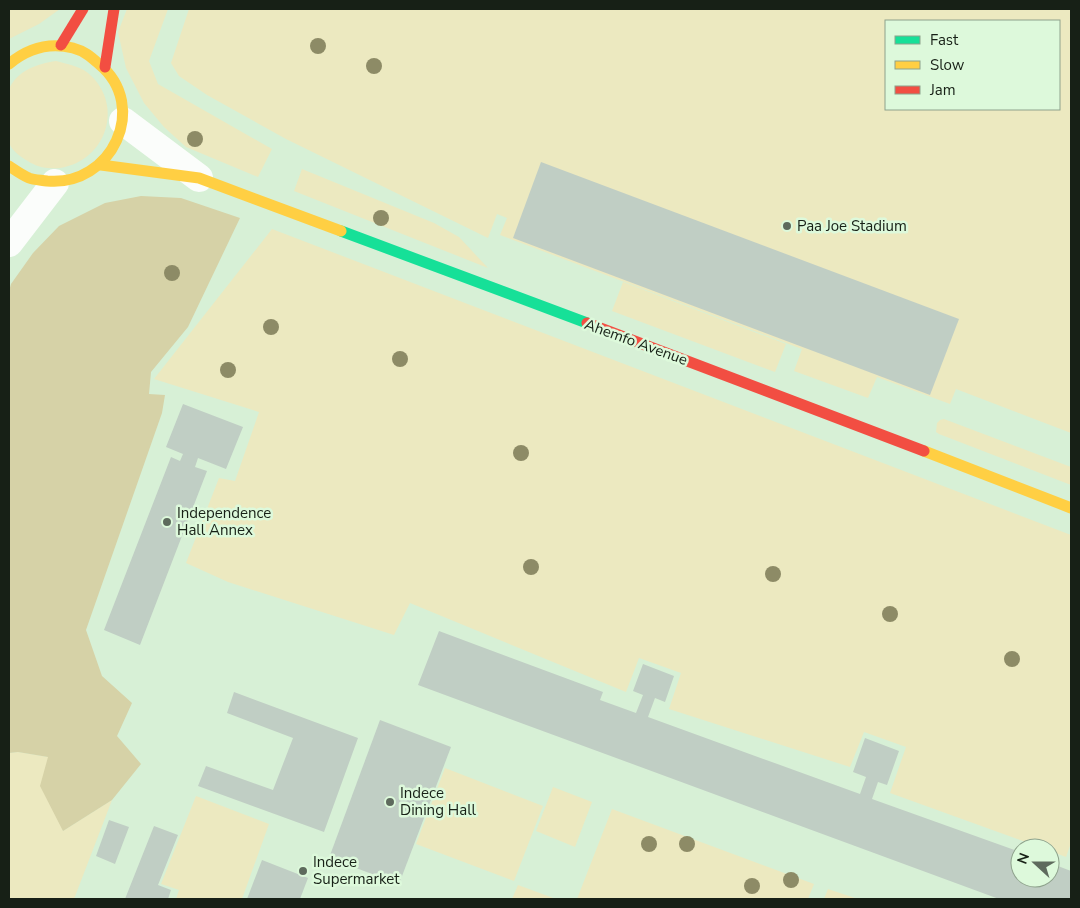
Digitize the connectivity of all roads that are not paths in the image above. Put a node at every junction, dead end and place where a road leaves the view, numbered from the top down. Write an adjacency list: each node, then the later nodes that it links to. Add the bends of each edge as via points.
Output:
1 (83, 9): 3 (street)
2 (114, 9): 5 (street)
3 (61, 45): 4 (street, via 37,48); 5 (street, via 85,52)
4 (11, 60)
5 (105, 67): 6 (street, via 120,92)
6 (123, 121): 7 (street, via 116,145); 9 (street, Ahemfo Avenue)
7 (101, 165): 9 (street, Ahemfo Avenue); 10 (street, via 80,178)
8 (9, 166): 10 (street, via 30,179)
9 (199, 178): 12 (street, Ahemfo Avenue)
10 (55, 183): 11 (street)
11 (9, 243)
12 (1071, 508)

